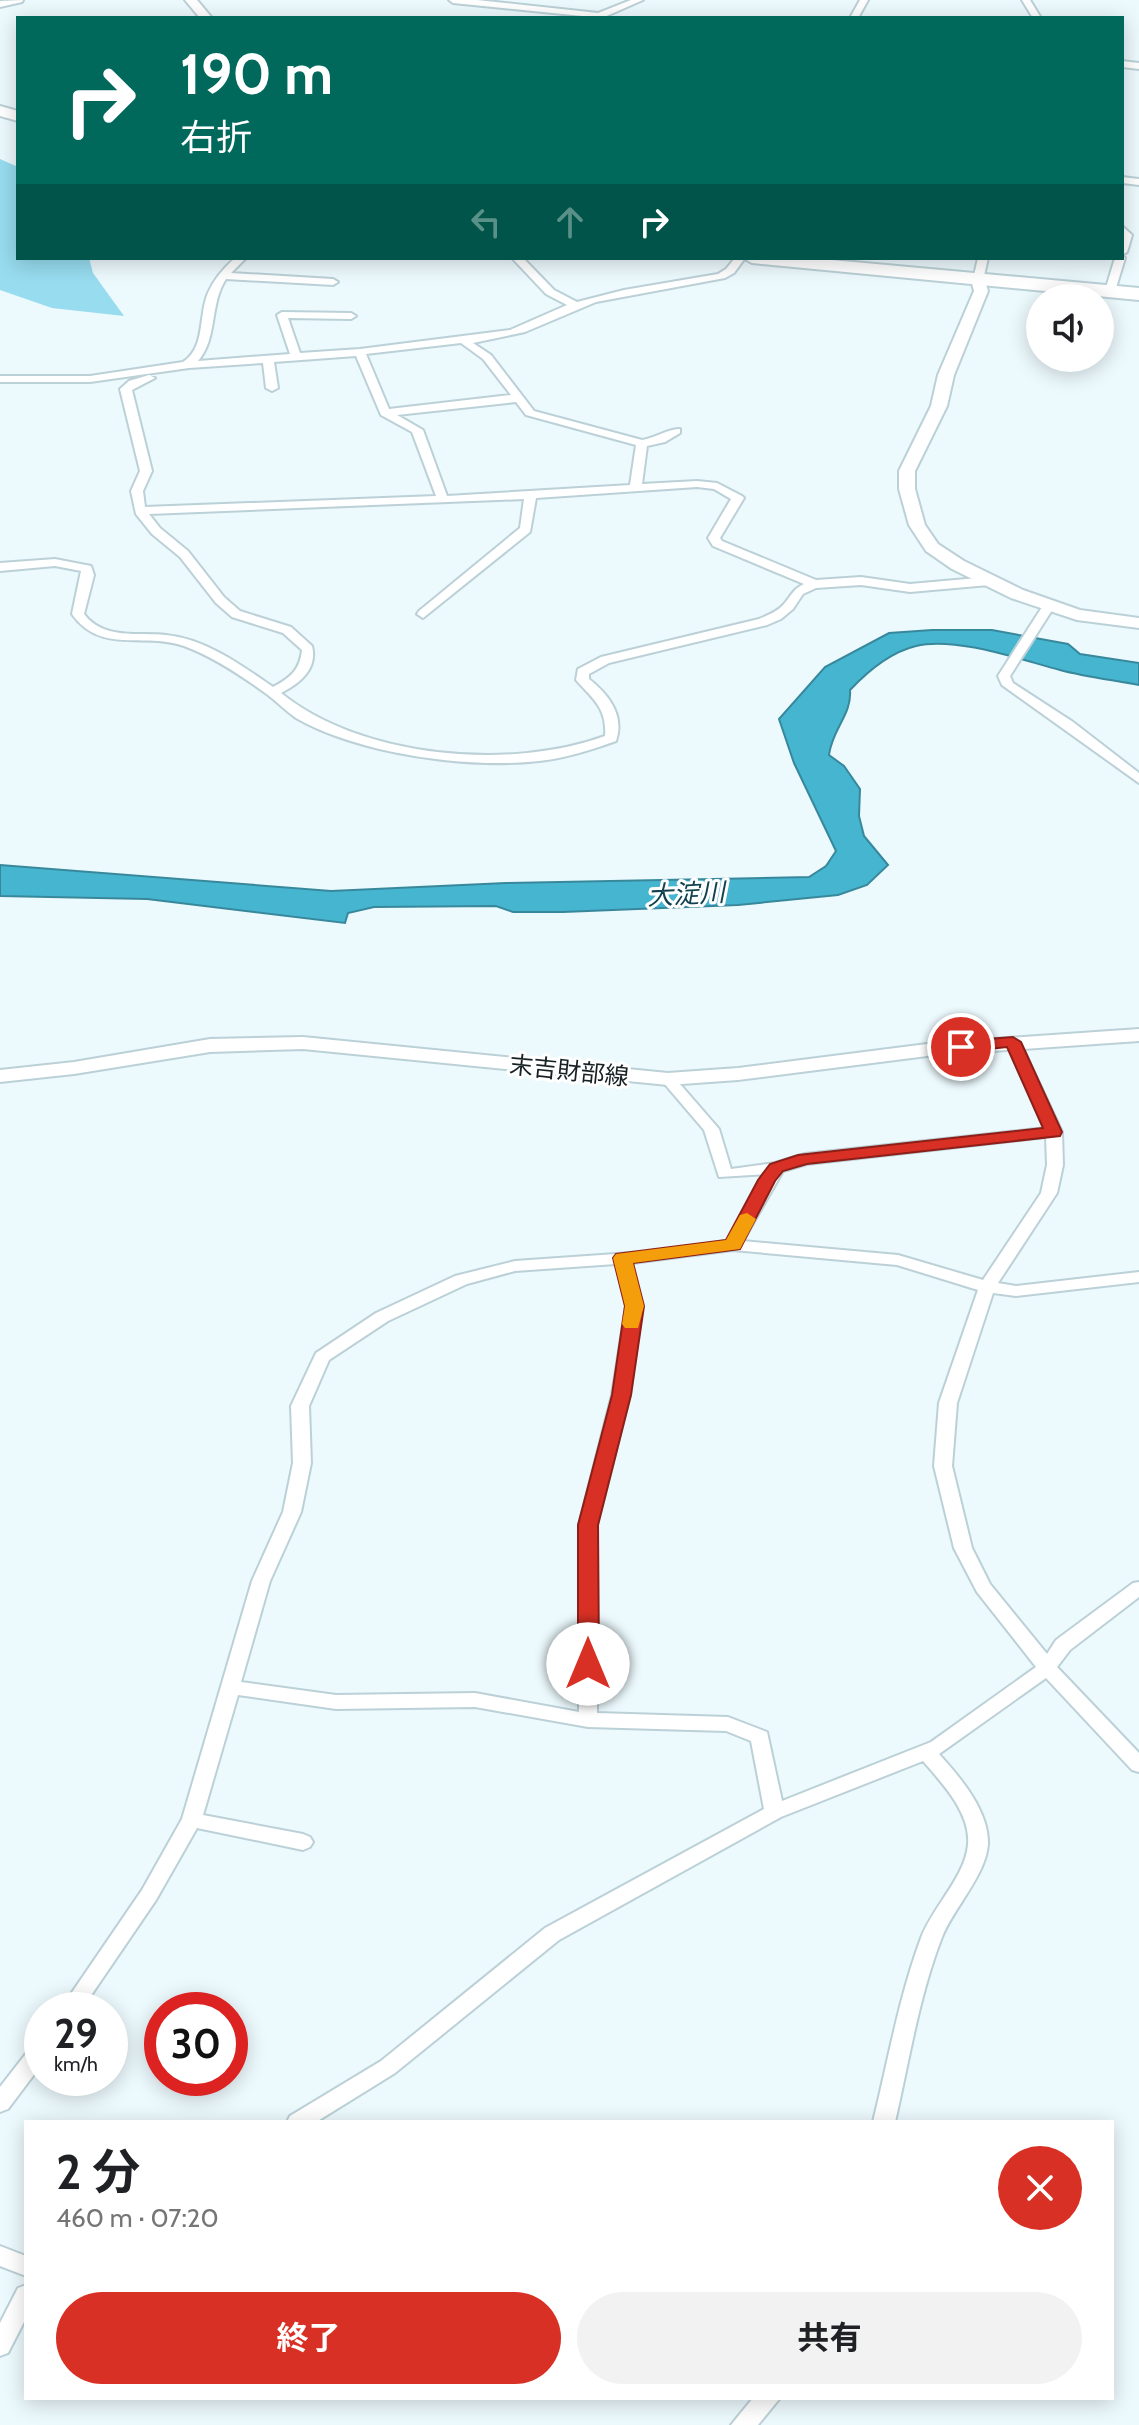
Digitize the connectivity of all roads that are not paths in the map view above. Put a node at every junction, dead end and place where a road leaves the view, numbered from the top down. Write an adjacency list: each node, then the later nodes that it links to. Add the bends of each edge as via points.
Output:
1 (19, 0): 5 (street)
2 (191, 0): 6 (street)
3 (453, 0): 7 (street)
4 (639, 0): 8 (street)
5 (0, 4)
6 (204, 16)
7 (587, 16)
8 (598, 16)
9 (239, 260): 15 (street)
10 (519, 260): 22 (street, via 550,292)
11 (738, 260): 22 (street, via 721,276)
12 (773, 260): 16 (highway)
13 (983, 260): 16 (street)
14 (1119, 260): 19 (street)
15 (224, 276): 17 (street); 28 (street, via 212,295 202,349)
16 (978, 280): 18 (highway); 40 (street, via 981,291 946,375 939,406 907,471 907,489 917,525 932,547)
17 (333, 282)
18 (1026, 284)
19 (1112, 284)
20 (1114, 291): 21 (highway)
21 (1139, 294)
22 (575, 305): 24 (street, via 527,330)
23 (351, 316): 26 (street, via 282,315)
24 (473, 339): 25 (street); 31 (street, via 466,343 487,357)
25 (360, 352): 26 (street); 32 (street)
26 (296, 357): 27 (street)
27 (268, 359): 28 (street); 30 (street)
28 (187, 366): 29 (street, via 90,379); 38 (street, via 126,389 146,471 137,491)
29 (0, 379)
30 (272, 388)
31 (518, 398): 32 (street); 34 (street, via 530,413 551,421)
32 (385, 413): 37 (street, via 417,430)
33 (676, 431): 34 (street)
34 (642, 443): 35 (street)
35 (635, 490): 36 (street); 41 (street, via 697,484 729,492 738,498 714,538 717,543)
36 (531, 494): 37 (street); 43 (street, via 526,529)
37 (443, 500): 38 (street)
38 (140, 511): 45 (street, via 236,614 287,630 308,649 303,673)
39 (0, 567): 45 (street, via 59,561 87,569 78,614 96,633 184,642 228,662)
40 (989, 581): 41 (street, via 910,588 861,581); 42 (street)
41 (814, 584): 45 (street, via 763,622 605,660 583,672 582,680 602,695 613,714 611,738 553,756 492,761 355,738 301,715)
42 (1048, 607): 44 (street); 46 (street, via 1004,676 1008,685)
43 (423, 614)
44 (1139, 623)
45 (272, 692)
46 (1139, 779)
47 (1139, 1035): 48 (street, 末吉財部線)
48 (1013, 1042): 50 (street, 末吉財部線); 51 (street)
49 (0, 1076): 50 (street, 末吉財部線, via 58,1072 197,1047 303,1043)
50 (668, 1079): 52 (street, via 711,1129 725,1174)
51 (1054, 1132): 52 (street, via 805,1159); 56 (street, via 1049,1193)
52 (777, 1168): 53 (street)
53 (733, 1245): 54 (street); 56 (street, via 898,1260)
54 (623, 1258): 59 (street, via 515,1266 461,1280 382,1317 322,1357 300,1406 302,1463 292,1512 261,1581); 60 (street, via 634,1306 621,1395 588,1525)
55 (1139, 1277): 56 (street, via 1016,1291)
56 (987, 1287): 58 (street, via 948,1403 943,1466 963,1548 983,1587)
57 (1139, 1588): 58 (street, via 1063,1645)
58 (1047, 1668): 61 (street); 62 (street)
59 (230, 1687): 60 (street, via 336,1702 475,1700); 64 (street)
60 (588, 1720): 63 (street, via 728,1724 760,1737)
61 (926, 1752): 63 (street); 70 (street, via 973,1817 978,1844 973,1863 932,1936)
62 (1139, 1765)
63 (774, 1812): 69 (street, via 552,1934 388,2067)
64 (192, 1820): 65 (street); 66 (street, via 149,1895)
65 (303, 1842)
66 (82, 1992)
67 (24, 2072): 68 (street)
68 (0, 2103)
69 (301, 2120)
70 (884, 2120)
71 (0, 2256): 72 (street)
72 (24, 2265)
73 (24, 2299): 74 (street)
74 (0, 2346)
75 (766, 2400): 76 (street)
76 (743, 2425)

